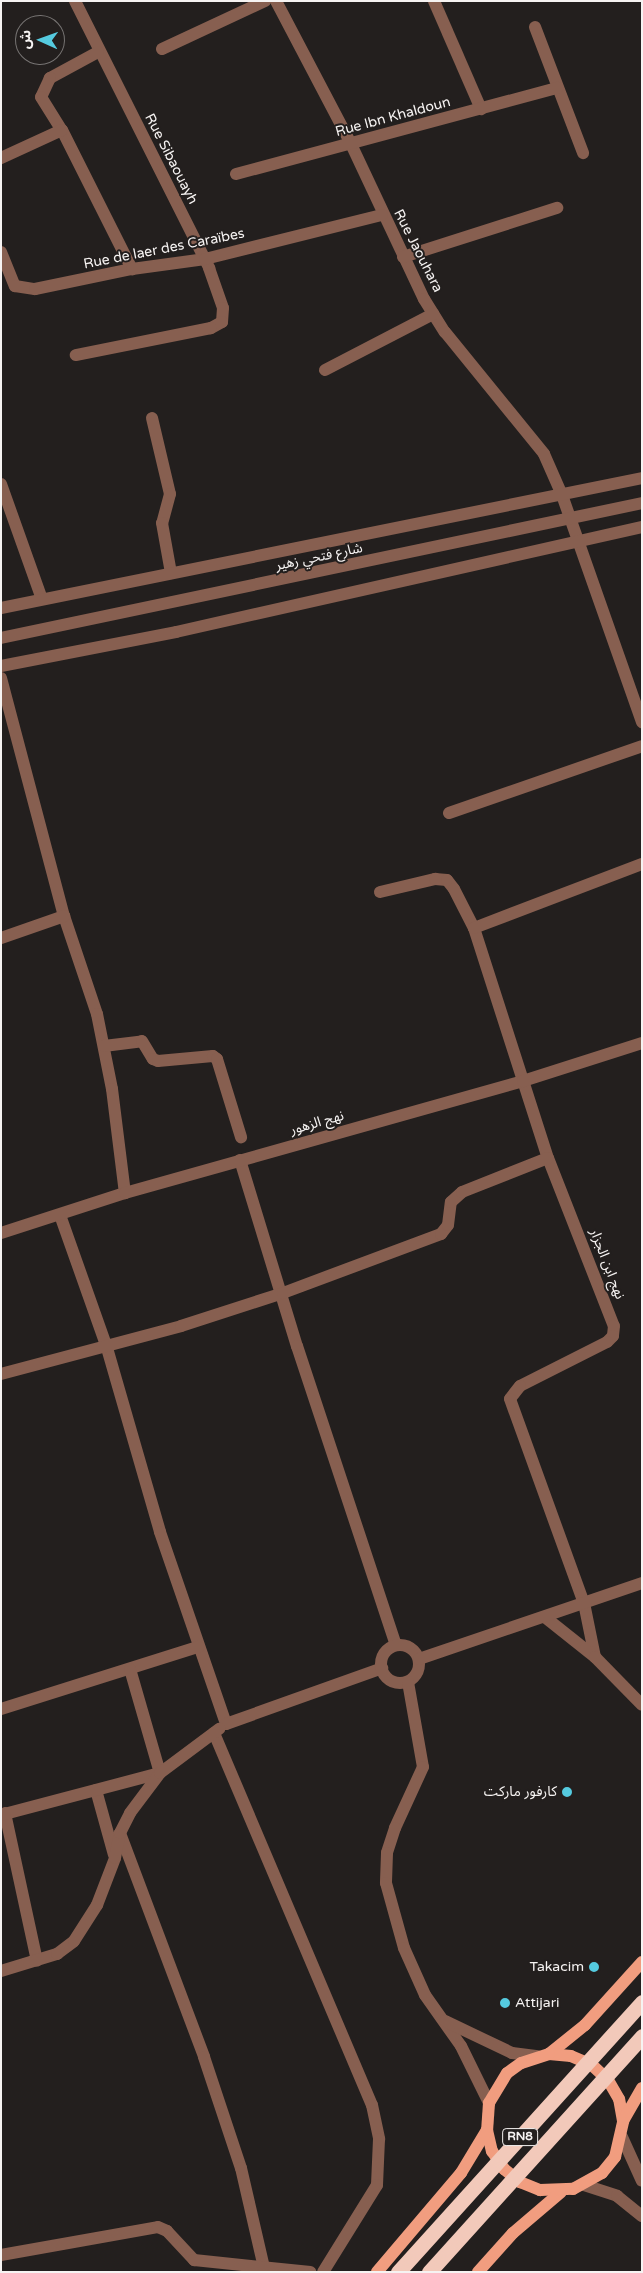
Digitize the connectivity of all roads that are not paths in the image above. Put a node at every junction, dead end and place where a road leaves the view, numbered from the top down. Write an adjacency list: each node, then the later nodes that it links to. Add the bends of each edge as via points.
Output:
1 (75, 1): 7 (street, Rue Sibaouayh)
2 (265, 1): 6 (street)
3 (276, 1): 11 (street, Rue Jaouhara)
4 (434, 1): 9 (street)
5 (535, 27): 8 (street)
6 (162, 49)
7 (98, 52): 10 (street, via 44,84 41,97); 19 (street, Rue Sibaouayh)
8 (558, 88): 9 (street, Rue Ibn Khaldoun); 12 (street)
9 (481, 110): 11 (street, Rue Ibn Khaldoun)
10 (62, 130): 13 (street); 20 (street)
11 (351, 144): 14 (street, Rue Ibn Khaldoun); 16 (street, Rue Jaouhara)
12 (583, 153)
13 (1, 158)
14 (236, 174)
15 (557, 208): 18 (street)
16 (382, 215): 18 (street, Rue Jaouhara); 19 (street, Rue de laer des Caraïbes)
17 (1, 252): 20 (street, Rue de laer des Caraïbes, via 12,280 20,289 35,290)
18 (403, 256): 21 (street, Rue Jaouhara)
19 (205, 259): 20 (street, Rue de laer des Caraïbes); 22 (street, Rue Sibaouayh, via 224,308 222,322 211,328)
20 (132, 269)
21 (433, 314): 23 (street); 27 (street, Rue Jaouhara, via 534,439)
22 (76, 355)
23 (325, 370)
24 (152, 418): 32 (street, via 170,494 162,523)
25 (642, 478): 27 (street, شارع فتحي زهير)
26 (1, 484): 33 (street)
27 (562, 495): 29 (street, Rue Jaouhara); 32 (street, شارع فتحي زهير)
28 (642, 503): 29 (street, شارع فتحي زهير)
29 (570, 519): 31 (street, Rue Jaouhara); 35 (street, شارع فتحي زهير)
30 (642, 527): 31 (street)
31 (576, 541): 36 (street, via 176,632); 38 (street, Rue Jaouhara)
32 (171, 573): 33 (street, شارع فتحي زهير)
33 (42, 599): 34 (street, شارع فتحي زهير)
34 (1, 608)
35 (1, 638)
36 (1, 666)
37 (1, 678): 43 (street)
38 (642, 722)
39 (642, 746): 40 (street)
40 (449, 813)
41 (642, 864): 44 (street)
42 (380, 892): 44 (street, نهج ابن الجزار, via 435,879 447,880)
43 (64, 916): 45 (street); 47 (street, via 97,1014)
44 (474, 928): 48 (street, نهج ابن الجزار)
45 (1, 938)
46 (642, 1043): 48 (street, نهج الزهور)
47 (104, 1046): 49 (street, via 142,1041 152,1059 158,1062 213,1056 217,1059); 52 (street)
48 (523, 1081): 50 (street, نهج ابن الجزار); 51 (street, نهج الزهور)
49 (241, 1137)
50 (548, 1158): 55 (street, via 462,1192 451,1202 448,1225 441,1234); 59 (street, نهج ابن الجزار, via 614,1326 613,1336 520,1386 510,1399)
51 (240, 1160): 52 (street, نهج الزهور); 55 (street)
52 (125, 1193): 53 (street, نهج الزهور)
53 (60, 1215): 54 (street, نهج الزهور); 56 (street)
54 (1, 1233)
55 (283, 1293): 56 (street); 61 (street)
56 (107, 1348): 57 (street); 62 (street, via 160,1532)
57 (1, 1374)
58 (642, 1583): 59 (street)
59 (584, 1603): 60 (street); 63 (street)
60 (546, 1618): 63 (street); 64 (street)
61 (396, 1645): 64 (street, via 410,1647); 65 (street, via 384,1654)
62 (198, 1647): 66 (street); 70 (street)
63 (595, 1657): 68 (street)
64 (419, 1659): 67 (street, via 417,1674)
65 (382, 1668): 67 (street, via 391,1680); 70 (street)
66 (130, 1669): 69 (street); 72 (street)
67 (408, 1682): 81 (street, via 423,1767 387,1853 386,1883 408,1956 425,1995)
68 (642, 1705)
69 (1, 1708)
70 (226, 1724): 71 (street)
71 (214, 1733): 72 (street); 96 (street, via 372,2105 379,2138 377,2185)
72 (160, 1773): 73 (street); 75 (street, via 130,1813)
73 (96, 1790): 74 (street); 76 (street)
74 (3, 1814): 77 (street)
75 (120, 1833): 76 (street); 94 (street, via 204,2057 241,2168)
76 (115, 1858): 77 (street, via 97,1905 74,1941 57,1954)
77 (37, 1960): 79 (street)
78 (642, 1962): 83 (main road, via 585,2025)
79 (1, 1971)
80 (642, 2002): 98 (highway, RN8, bridge)
81 (445, 2021): 83 (street, via 512,2053); 85 (street)
82 (642, 2036): 99 (highway, RN8, bridge)
83 (543, 2055): 85 (main road, via 507,2074); 86 (main road, via 571,2056 597,2070 608,2080 619,2099)
84 (642, 2088): 86 (main road)
85 (489, 2103): 87 (main road)
86 (623, 2121): 88 (main road)
87 (487, 2130): 91 (main road, via 492,2151 504,2169 520,2182 540,2190); 97 (main road, via 461,2173)
88 (622, 2138): 89 (street); 90 (main road, via 615,2157 602,2174)
89 (642, 2181)
90 (584, 2185): 91 (main road); 92 (street, via 617,2196)
91 (561, 2192): 100 (main road, via 513,2234)
92 (642, 2216)
93 (1, 2256): 94 (street, via 158,2227 167,2231 194,2260)
94 (264, 2268): 95 (street)
95 (310, 2272)
96 (323, 2272)
97 (377, 2272)
98 (398, 2272)
99 (429, 2272)
100 (478, 2272)

